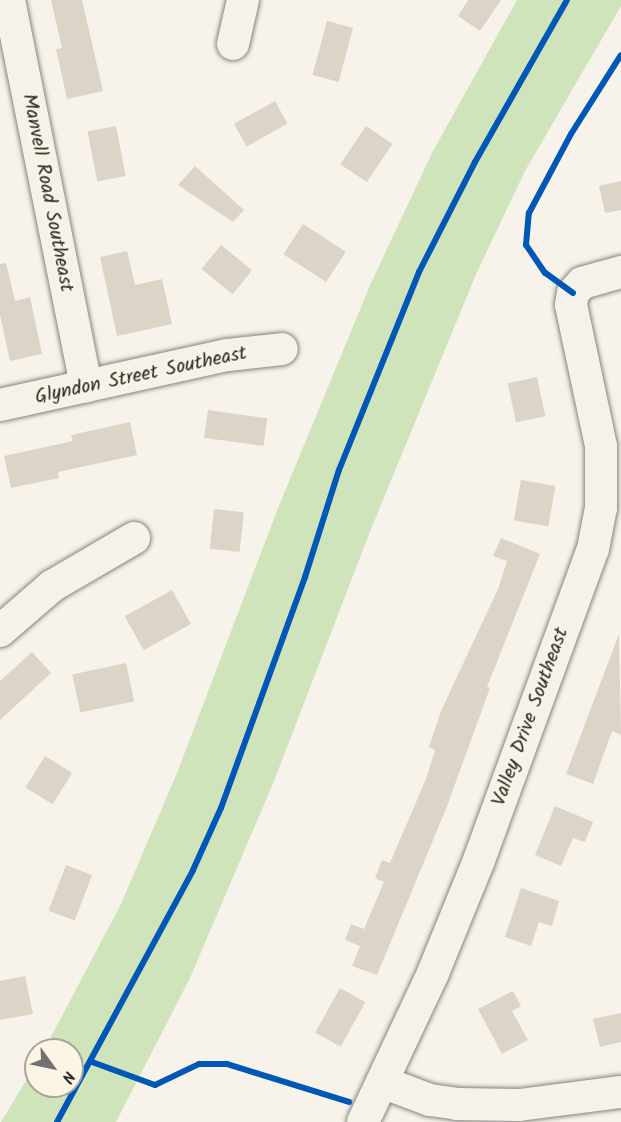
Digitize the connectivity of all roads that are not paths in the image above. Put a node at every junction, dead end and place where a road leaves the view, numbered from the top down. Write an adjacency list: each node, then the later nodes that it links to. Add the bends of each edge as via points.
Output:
1 (9, 0): 6 (street, Manvell Road Southeast)
2 (243, 0): 3 (street)
3 (233, 44)
4 (621, 272): 10 (street, Valley Drive Southeast, via 588,280 573,293 571,305 601,446 601,508 593,549 479,860)
5 (282, 349): 6 (street, Glyndon Street Southeast, via 228,355)
6 (86, 386): 7 (street, Glyndon Street Southeast)
7 (0, 405)
8 (134, 538): 9 (street, via 52,586)
9 (0, 631)
10 (382, 1082): 11 (street, via 430,1100 457,1104 519,1105); 12 (street, Valley Drive Southeast)
11 (621, 1092)
12 (363, 1122)

